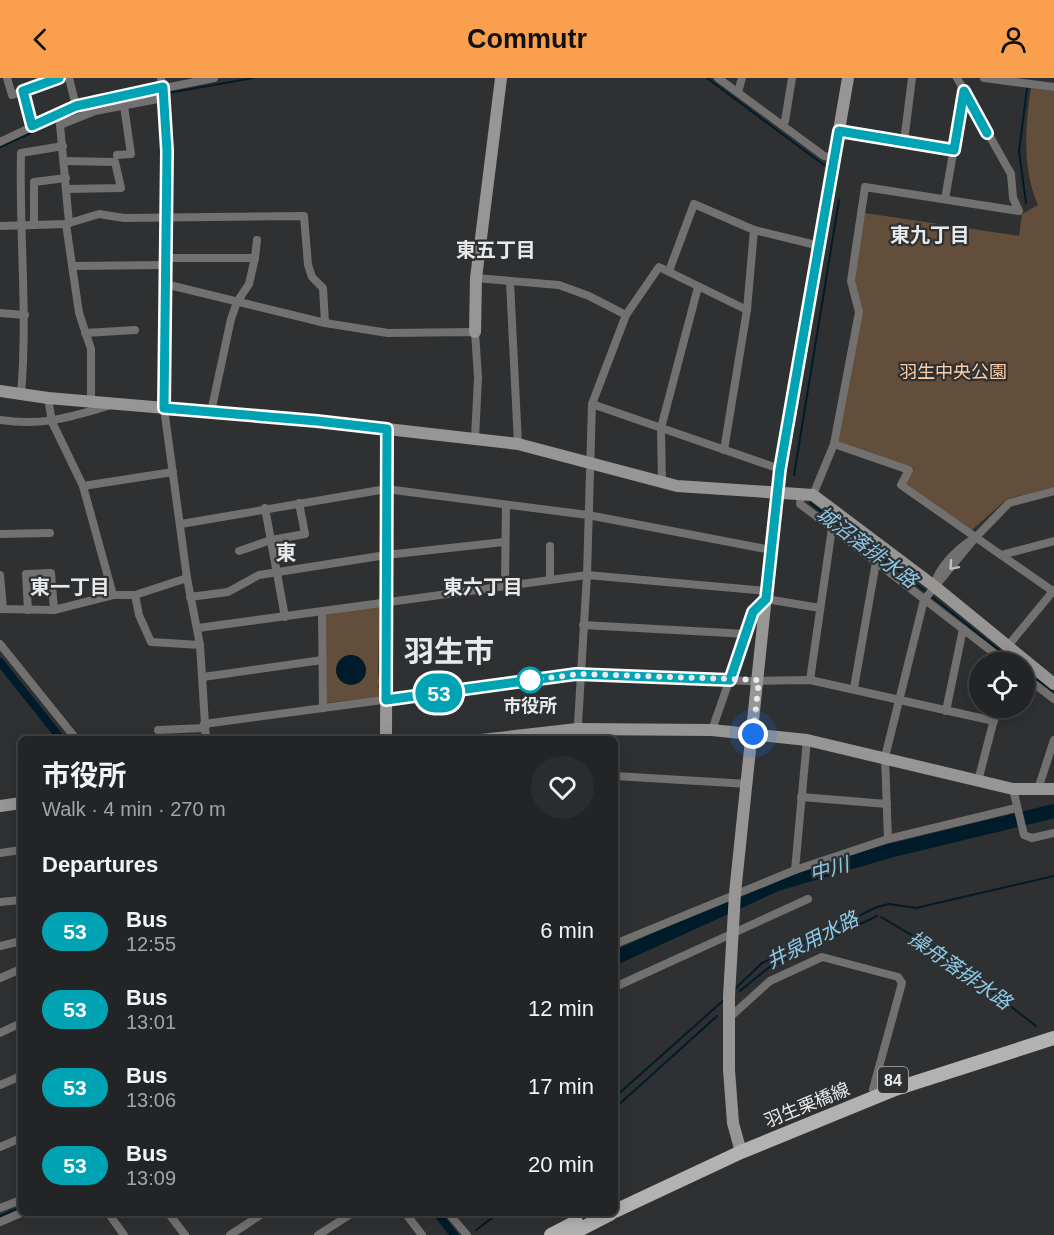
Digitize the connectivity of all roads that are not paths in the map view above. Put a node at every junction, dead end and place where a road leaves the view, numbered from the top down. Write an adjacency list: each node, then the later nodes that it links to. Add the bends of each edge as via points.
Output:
1 (7, 78): 15 (street, via 12,94)
2 (59, 78): 15 (street)
3 (69, 78): 19 (street)
4 (213, 78): 13 (street)
5 (501, 78): 46 (street)
6 (718, 78): 17 (street)
7 (742, 78): 17 (street)
8 (792, 78): 21 (street)
9 (848, 78): 23 (street)
10 (912, 78): 25 (street)
11 (957, 78): 16 (street)
12 (984, 78): 14 (street)
13 (162, 83): 18 (street); 19 (street)
14 (1054, 87)
15 (23, 91): 22 (street)
16 (964, 91): 27 (street); 33 (street, via 1011,174 1013,198 1019,211)
17 (738, 92): 21 (street)
18 (163, 98): 20 (street); 34 (street)
19 (76, 106): 22 (street)
20 (124, 106): 26 (street, via 95,111 60,125); 28 (street, via 131,154)
21 (782, 125): 29 (street, via 824,156)
22 (32, 126): 24 (street)
23 (839, 131): 25 (street); 29 (street)
24 (0, 142)
25 (904, 142): 27 (street)
26 (63, 146): 30 (street); 36 (street, via 21,153)
27 (954, 150): 33 (street)
28 (117, 155)
29 (834, 158): 41 (street)
30 (64, 162): 31 (street); 32 (street, via 115,162 121,188)
31 (66, 178): 32 (street); 37 (street, via 34,182)
32 (67, 189): 35 (street)
33 (945, 199): 73 (street, via 865,187 851,281 859,312)
34 (166, 216): 35 (street, via 124,218 99,214); 43 (street); 55 (street, via 304,216 308,265 312,277 323,288)
35 (68, 224): 37 (street); 44 (street)
36 (20, 225): 37 (street); 38 (street); 53 (street)
37 (34, 225)
38 (0, 226)
39 (754, 230): 41 (street); 45 (street, via 694,204); 51 (street)
40 (257, 240): 42 (street)
41 (820, 246): 76 (street)
42 (255, 258): 43 (street); 50 (street, via 249,285)
43 (165, 262): 44 (street); 48 (street)
44 (72, 266): 58 (street)
45 (669, 271): 49 (street); 54 (street, via 659,267)
46 (476, 278): 47 (street); 57 (street)
47 (510, 282): 54 (street, via 559,285); 72 (street)
48 (165, 284): 50 (street); 65 (street)
49 (698, 287): 51 (street); 69 (street)
50 (237, 302): 55 (street); 66 (street)
51 (747, 310): 74 (street)
52 (0, 313): 53 (street)
53 (25, 315): 60 (street)
54 (626, 315): 64 (street)
55 (325, 323): 57 (street, via 388,333)
56 (135, 330): 58 (street)
57 (475, 332): 71 (street)
58 (85, 333): 62 (street, via 91,350)
59 (0, 391): 60 (street)
60 (21, 394): 61 (street)
61 (48, 398): 62 (street); 68 (street)
62 (91, 402): 63 (street)
63 (114, 404): 65 (street); 68 (street)
64 (592, 404): 69 (street); 75 (street)
65 (164, 408): 66 (street); 77 (street)
66 (211, 412): 70 (street)
67 (0, 420): 68 (street)
68 (52, 422): 79 (street)
69 (661, 428): 74 (street); 78 (street)
70 (387, 429): 71 (street); 80 (street)
71 (475, 439): 72 (street)
72 (518, 444): 75 (street)
73 (834, 444): 83 (street); 92 (street, via 909,470 901,485)
74 (724, 450): 76 (street)
75 (592, 463): 78 (street); 87 (street)
76 (780, 469): 81 (street)
77 (174, 472): 79 (street); 88 (street)
78 (662, 483): 81 (street)
79 (83, 486): 110 (street)
80 (386, 489): 84 (street); 85 (street); 99 (street)
81 (777, 491): 83 (street); 97 (street)
82 (1054, 491): 92 (street, via 1009,503)
83 (807, 495): 89 (street, via 800,504); 108 (street)
84 (299, 503): 86 (street); 93 (street, via 305,534)
85 (506, 505): 87 (street); 95 (street)
86 (265, 508): 88 (street); 93 (street)
87 (588, 515): 97 (street); 104 (street)
88 (181, 524): 105 (street)
89 (832, 528): 101 (street); 116 (street)
90 (50, 533): 91 (street)
91 (0, 534)
92 (975, 538): 100 (street); 108 (street, via 964,544 936,576)
93 (271, 540): 98 (street); 102 (street)
94 (1054, 541): 100 (street)
95 (504, 542): 99 (street); 107 (street)
96 (550, 546): 106 (street)
97 (771, 550): 111 (street)
98 (238, 551)
99 (386, 555): 102 (street); 115 (street)
100 (1001, 555): 109 (street)
101 (876, 562): 114 (street); 140 (street)
102 (277, 572): 113 (street, via 259,575 228,592); 121 (street)
103 (0, 575): 117 (street)
104 (587, 575): 106 (street); 111 (street); 122 (street)
105 (187, 578): 112 (street); 113 (street)
106 (550, 579): 107 (street)
107 (504, 585): 115 (street)
108 (934, 586): 114 (street); 129 (street)
109 (1053, 591): 130 (street)
110 (113, 595): 112 (street); 119 (street)
111 (766, 595): 116 (street); 125 (street, via 753,612); 136 (street)
112 (135, 596): 127 (street, via 151,642)
113 (190, 597): 123 (street)
114 (924, 600): 124 (street); 143 (street)
115 (387, 602): 120 (street); 142 (street)
116 (820, 608): 137 (street)
117 (2, 609): 118 (street)
118 (28, 610): 119 (street); 119 (street, via 26,574 51,573)
119 (54, 610)
120 (322, 612): 121 (street); 131 (street)
121 (285, 617): 123 (street)
122 (583, 625): 125 (street); 133 (street)
123 (198, 628): 127 (street)
124 (963, 629): 128 (street); 145 (street)
125 (747, 634): 135 (street)
126 (0, 644): 153 (street)
127 (200, 645): 134 (street)
128 (1001, 652)
129 (1004, 652)
130 (1012, 652)
131 (322, 660): 134 (street); 144 (street)
132 (1035, 673): 139 (street)
133 (580, 674): 135 (street); 142 (street); 151 (street)
134 (202, 677): 148 (street)
135 (730, 680): 136 (street); 150 (street)
136 (759, 680): 137 (street); 152 (street)
137 (810, 680): 140 (street)
138 (1035, 684): 141 (street)
139 (1054, 684)
140 (854, 688): 143 (street)
141 (1054, 699)
142 (386, 700): 144 (street); 155 (street)
143 (899, 700): 145 (street); 159 (street)
144 (323, 708): 148 (street)
145 (946, 711): 147 (street)
146 (994, 718): 147 (street)
147 (993, 721): 161 (street)
148 (205, 726): 149 (street); 154 (street)
149 (158, 730)
150 (712, 730): 151 (street); 152 (street)
151 (577, 734): 156 (street)
152 (753, 734): 157 (street); 162 (street)
153 (74, 736)
154 (206, 736)
155 (386, 736)
156 (545, 736)
157 (807, 740): 159 (street); 166 (street)
158 (1054, 740): 164 (street)
159 (885, 757): 161 (street); 168 (street)
160 (618, 776): 162 (street)
161 (978, 781): 163 (street)
162 (748, 784): 176 (street)
163 (1012, 789): 164 (street); 170 (street)
164 (1038, 789): 165 (street)
165 (1054, 789)
166 (801, 797): 168 (street); 175 (street)
167 (18, 803): 169 (street)
168 (887, 804): 172 (street)
169 (0, 806)
170 (1017, 811): 171 (street, via 1024,835 1032,838); 172 (street)
171 (1054, 834)
172 (888, 839): 175 (street)
173 (18, 850): 174 (street)
174 (0, 853)
175 (795, 870): 176 (street)
176 (735, 893): 180 (street); 182 (street)
177 (808, 899): 180 (street)
178 (18, 900): 179 (street)
179 (0, 902)
180 (733, 933): 186 (street); 187 (street)
181 (18, 942): 183 (street)
182 (618, 943)
183 (0, 946)
184 (18, 970): 185 (street)
185 (0, 978)
186 (618, 986)
187 (729, 1018): 194 (street, via 770,981 822,957 898,977 902,983); 197 (street, via 731,1090)
188 (18, 1024): 190 (street)
189 (1054, 1029): 194 (main road, 羽生栗橋線 / 84)
190 (0, 1033)
191 (1054, 1038): 197 (main road, 羽生栗橋線 / 84, via 895,1089)
192 (18, 1077): 193 (street)
193 (0, 1085)
194 (873, 1089): 197 (main road, 羽生栗橋線 / 84)
195 (18, 1139): 196 (street)
196 (0, 1147)
197 (739, 1148): 198 (main road, 羽生栗橋線 / 84); 201 (main road, 羽生栗橋線 / 84)
198 (618, 1200)
199 (18, 1201): 200 (street)
200 (0, 1208)
201 (618, 1209)
202 (18, 1214): 211 (street)
203 (110, 1216): 212 (street)
204 (171, 1216): 213 (street)
205 (259, 1216): 214 (street)
206 (345, 1216): 215 (street)
207 (408, 1216): 216 (street)
208 (451, 1216): 217 (street)
209 (588, 1216): 218 (main road)
210 (606, 1216): 219 (main road)
211 (0, 1222)
212 (124, 1235)
213 (185, 1235)
214 (230, 1235)
215 (318, 1235)
216 (422, 1235)
217 (467, 1235)
218 (551, 1235)
219 (569, 1235)

